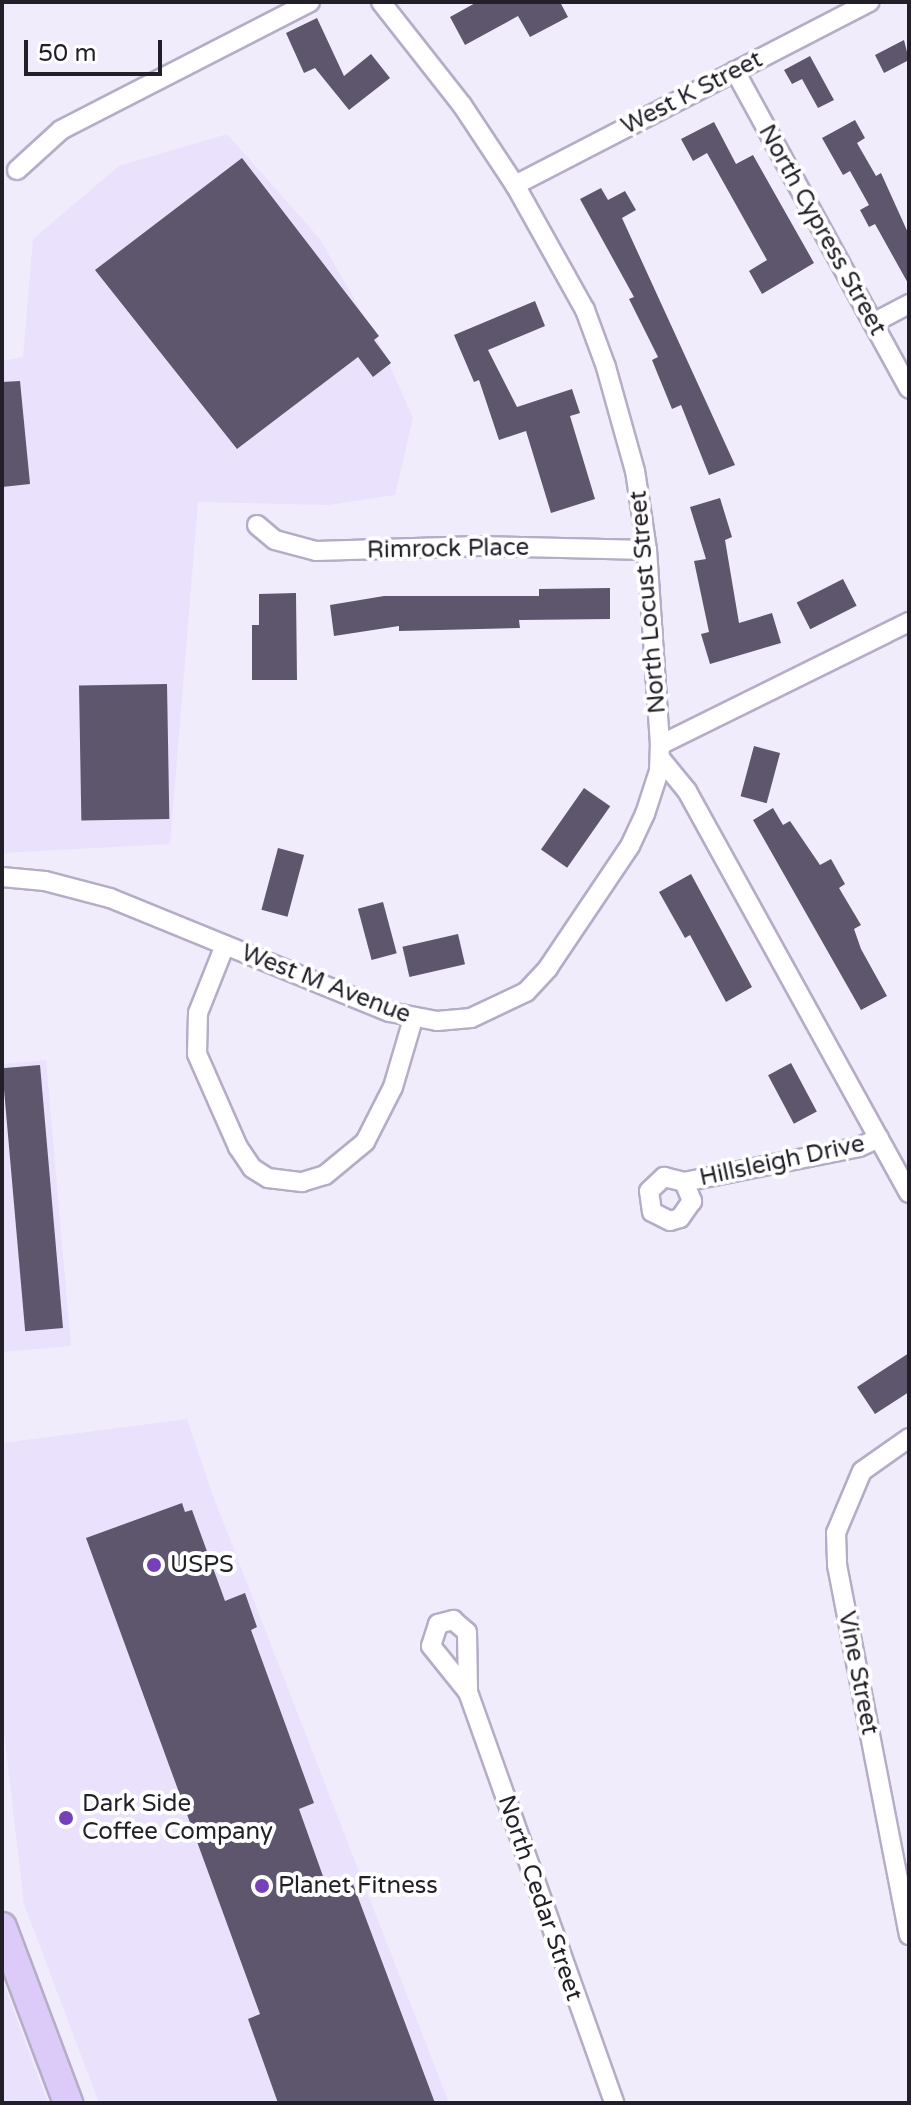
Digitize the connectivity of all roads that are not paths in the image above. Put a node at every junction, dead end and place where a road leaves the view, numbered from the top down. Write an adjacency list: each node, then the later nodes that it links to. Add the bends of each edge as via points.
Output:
1 (310, 2): 5 (street, via 74,122 38,146)
2 (869, 2): 4 (street, West K Street)
3 (391, 5): 6 (street, North Locust Street)
4 (735, 71): 6 (street, West K Street); 8 (street, North Cypress Street)
5 (17, 170)
6 (515, 185): 11 (street, North Locust Street, via 585,310 606,367 632,459)
7 (909, 304): 8 (street)
8 (873, 323): 9 (street, North Cypress Street)
9 (909, 389)
10 (257, 525): 11 (street, Rimrock Place, via 275,540 316,551 479,546)
11 (647, 550): 13 (street, North Locust Street)
12 (909, 622): 13 (street)
13 (660, 752): 16 (street, West M Avenue, via 655,786 630,846 548,968 498,1009 471,1018); 17 (street, via 687,791)
14 (2, 877): 15 (street, West M Avenue, via 77,888)
15 (225, 945): 16 (street, West M Avenue); 16 (street, via 198,1013 197,1054 238,1147 252,1168 268,1178 302,1182 325,1175 365,1142 393,1087)
16 (413, 1019)
17 (879, 1138): 18 (street, Hillsleigh Drive, via 859,1147); 19 (street)
18 (684, 1182)
19 (909, 1193)
20 (909, 1438): 23 (street, Vine Street, via 862,1471 836,1533 837,1565)
21 (468, 1692): 25 (street, North Cedar Street)
22 (2, 1927): 24 (main road)
23 (909, 1935)
24 (68, 2103)
25 (614, 2103)

